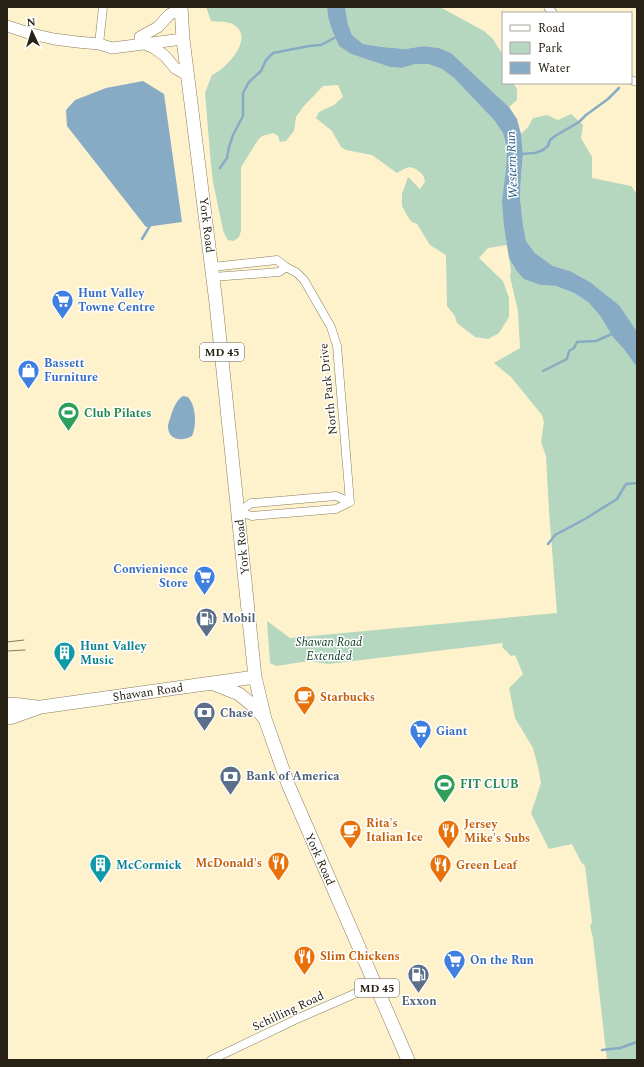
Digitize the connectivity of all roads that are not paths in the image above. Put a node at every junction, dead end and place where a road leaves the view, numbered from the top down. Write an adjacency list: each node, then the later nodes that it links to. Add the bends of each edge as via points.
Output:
1 (103, 7): 6 (street)
2 (181, 7): 4 (main road, York Road / MD 45); 5 (main road)
3 (7, 26): 6 (main road, via 54,39)
4 (182, 35): 5 (main road); 7 (main road, York Road / MD 45)
5 (142, 40): 6 (main road, via 112,40); 7 (main road, via 166,56 175,68)
6 (99, 44)
7 (187, 75): 8 (main road, York Road / MD 45)
8 (213, 272): 9 (street, North Park Drive, via 279,272 286,267 304,280 336,340); 10 (main road, York Road / MD 45)
9 (350, 502): 10 (street, via 336,509 252,516); 10 (street, via 336,496 251,503)
10 (239, 512): 11 (main road, York Road / MD 45)
11 (255, 677): 12 (main road, Shawan Road); 16 (main road, York Road / MD 45)
12 (212, 683): 14 (main road, Shawan Road); 16 (main road, via 239,694)
13 (7, 705): 14 (main road, Shawan Road)
14 (41, 707): 15 (main road, Shawan Road)
15 (7, 718)
16 (265, 719): 17 (main road, York Road / MD 45, via 301,816)
17 (376, 984): 18 (street, Schilling Road); 19 (main road, York Road / MD 45)
18 (211, 1060)
19 (408, 1060)

